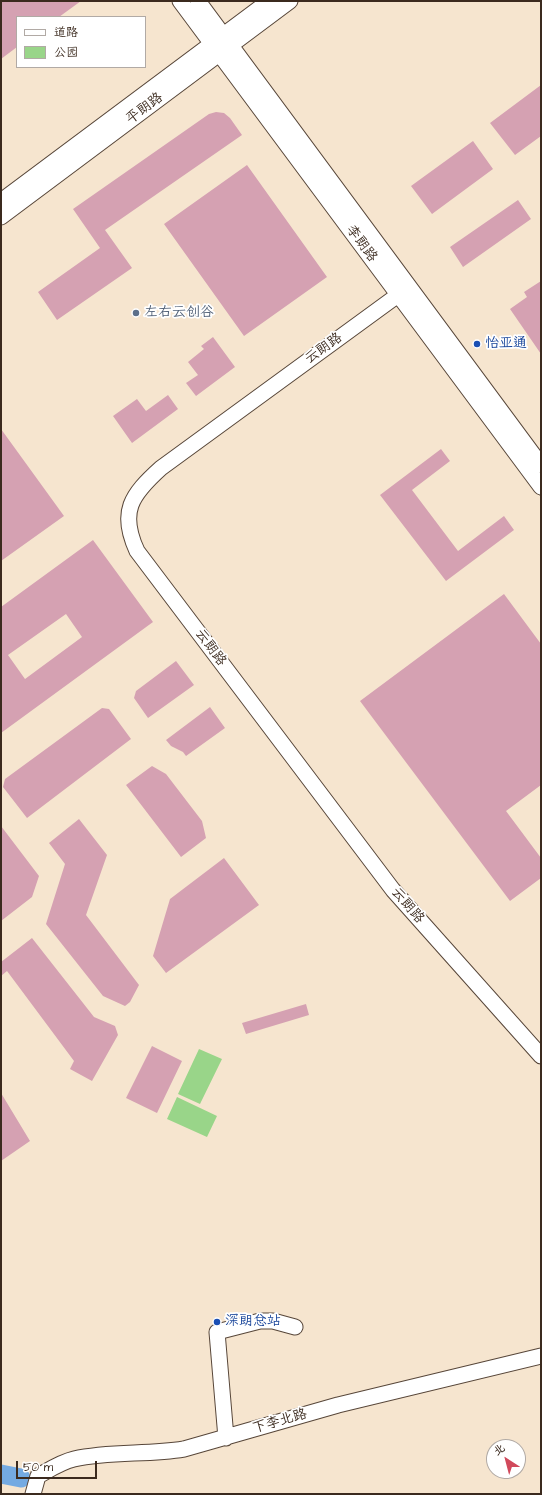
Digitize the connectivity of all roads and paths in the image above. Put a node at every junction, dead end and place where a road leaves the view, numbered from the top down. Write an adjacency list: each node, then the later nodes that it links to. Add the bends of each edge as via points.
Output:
1 (180, 1): 5 (street, 李朗路)
2 (198, 1): 5 (street, 李朗路)
3 (269, 1): 5 (street, 平朗路)
4 (290, 1): 5 (street, 平朗路)
5 (221, 44): 6 (street, 平朗路); 7 (street, 平朗路); 8 (street, 李朗路)
6 (1, 201)
7 (1, 217)
8 (404, 291): 9 (street, 李朗路); 10 (street, 李朗路); 11 (street, 云朗路, via 145,482 133,498 128,516 130,535 137,551 393,890)
9 (541, 465)
10 (541, 487)
11 (541, 1056)
12 (295, 1327): 14 (street, via 273,1321 260,1321 217,1332)
13 (541, 1356): 14 (street, 下李北路, via 338,1405)
14 (226, 1438): 15 (street, 下李北路, via 160,1453 90,1456 73,1460 38,1476)
15 (33, 1494)

